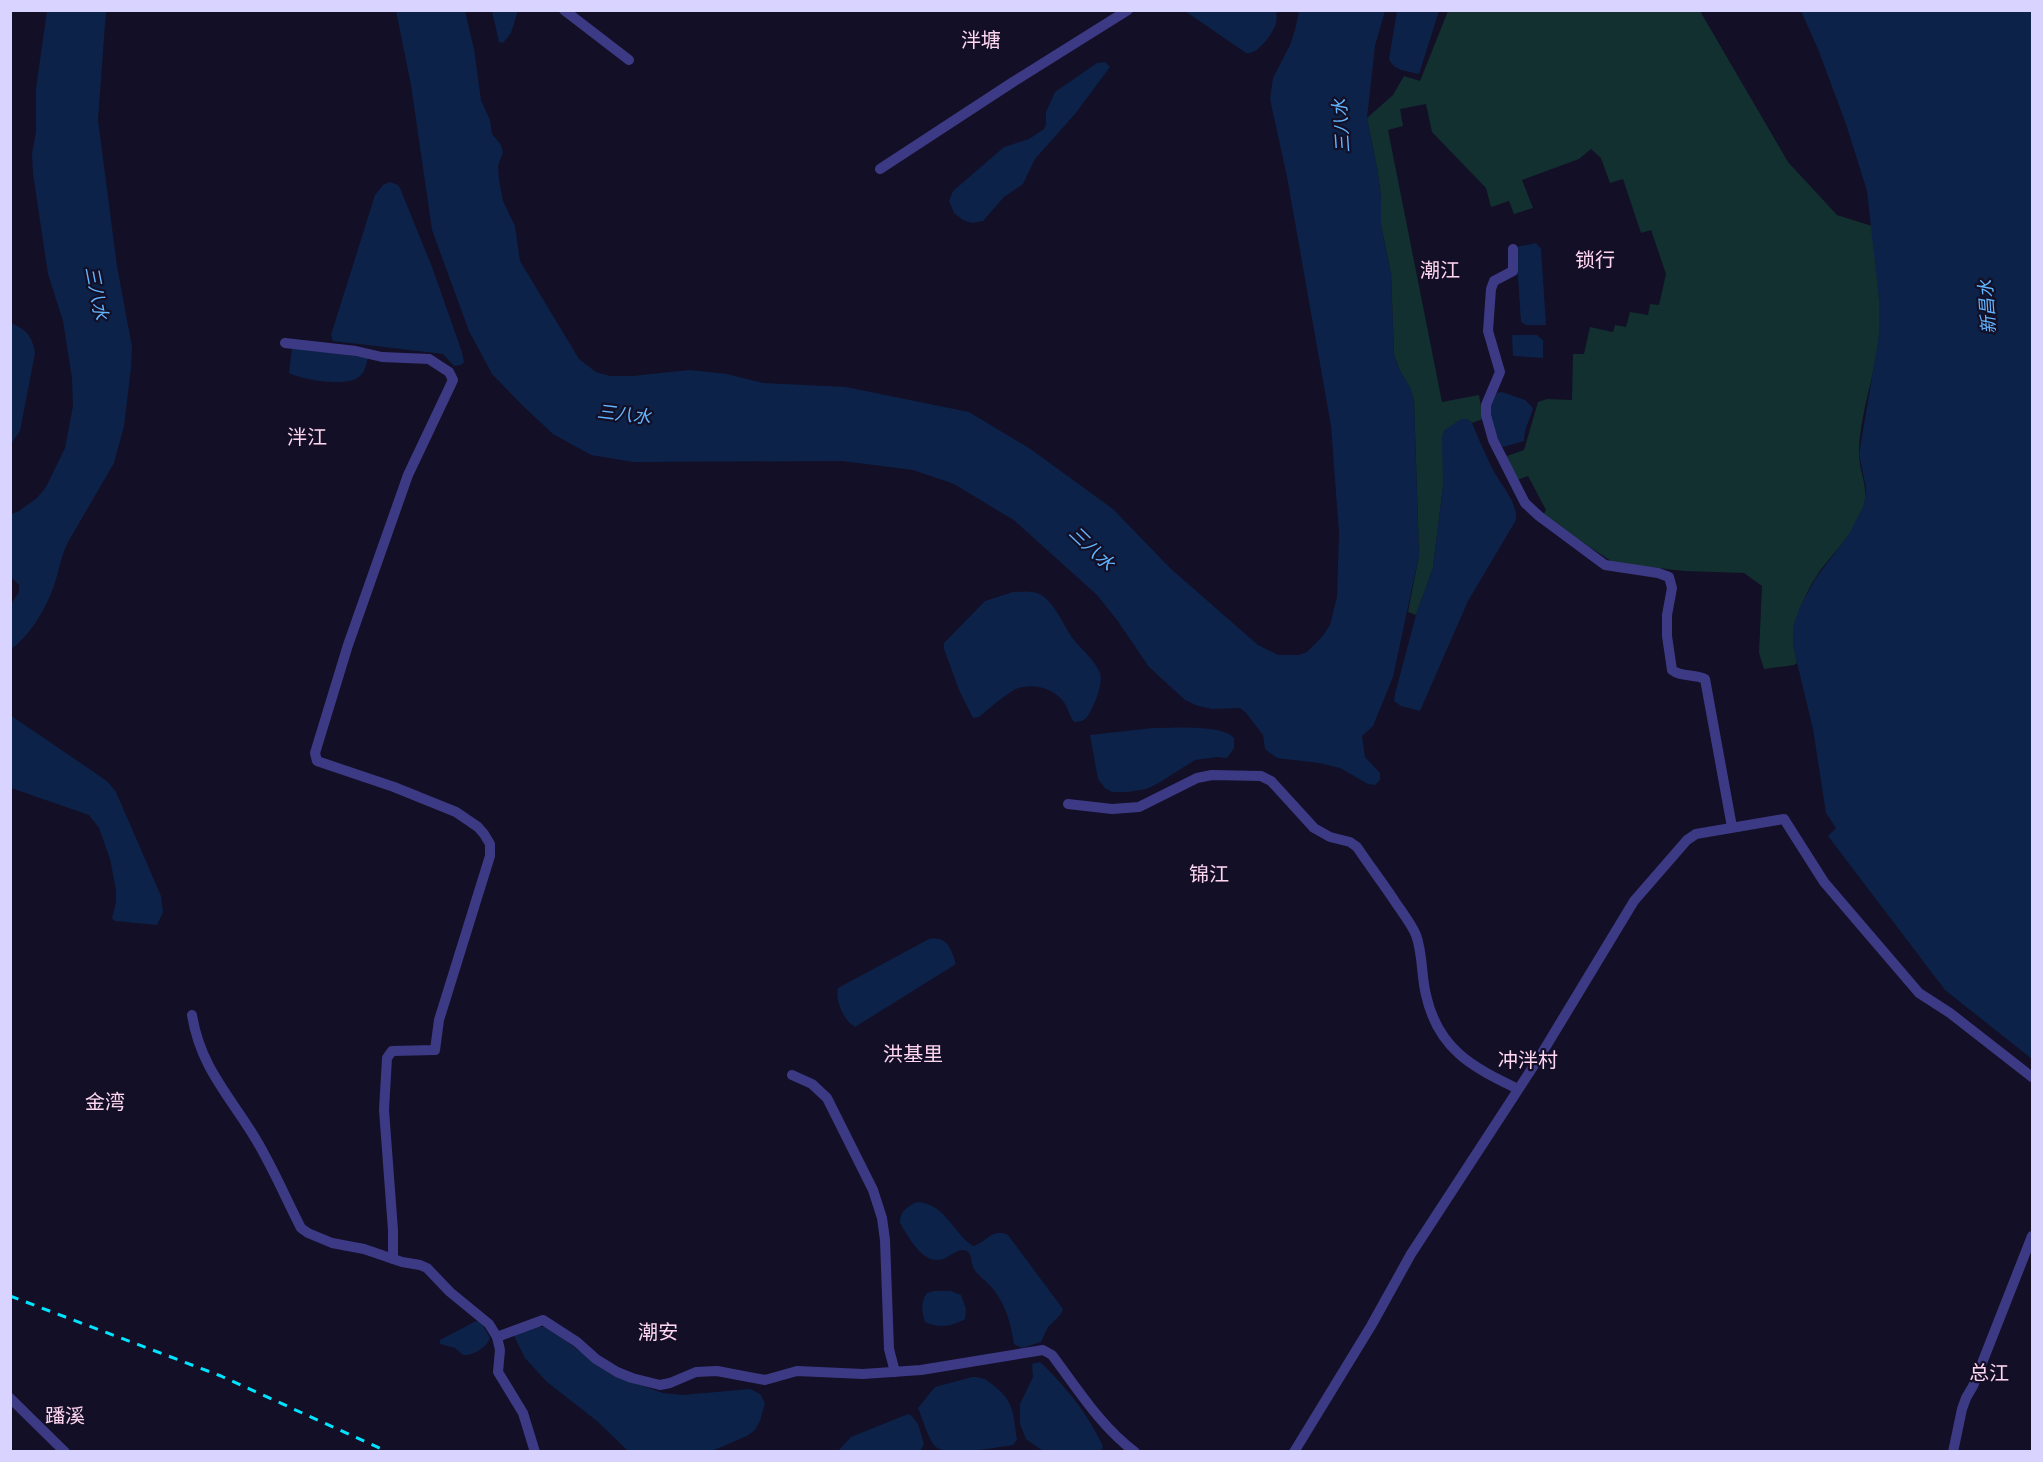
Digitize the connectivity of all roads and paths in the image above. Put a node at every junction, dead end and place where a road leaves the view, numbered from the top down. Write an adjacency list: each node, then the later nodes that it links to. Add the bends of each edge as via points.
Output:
1 (564, 10): 3 (street)
2 (1128, 10): 4 (street)
3 (629, 60)
4 (880, 169)
5 (1514, 249): 8 (street, via 1513,271 1494,280 1491,289 1488,331 1500,372 1486,405 1493,440 1525,503 1539,516 1605,565 1667,575 1671,580 1667,636 1672,670 1702,678 1707,685)
6 (285, 344): 14 (street, via 429,359 449,372 453,380 408,475 315,753 317,761 456,812 478,827 491,847 439,1020 435,1050 392,1051 387,1058 384,1110)
7 (1068, 804): 12 (street, via 1139,807 1197,778 1212,775 1260,776 1271,781 1314,828 1357,847 1403,913 1416,934 1426,996 1447,1042 1464,1060)
8 (1732, 827): 11 (street, via 1784,819 1824,882 1919,993); 12 (street, via 1691,837 1634,901)
9 (192, 1015): 14 (street, via 208,1068 254,1135 301,1228 332,1244)
10 (792, 1076): 16 (street, via 812,1084 827,1098 873,1190 885,1240 889,1349)
11 (2032, 1077)
12 (1518, 1089): 21 (street, via 1424,1235)
13 (2032, 1236): 22 (street, via 1966,1398)
14 (393, 1259): 15 (street, via 430,1270 489,1324)
15 (496, 1337): 16 (street, via 543,1320 617,1372 660,1385 696,1372 717,1371 765,1380 797,1371); 19 (street, via 500,1350 498,1372 523,1413)
16 (895, 1372): 20 (street, via 1047,1351 1102,1420)
17 (10, 1398): 18 (street)
18 (65, 1452)
19 (535, 1452)
20 (1135, 1452)
21 (1294, 1452)
22 (1953, 1452)

